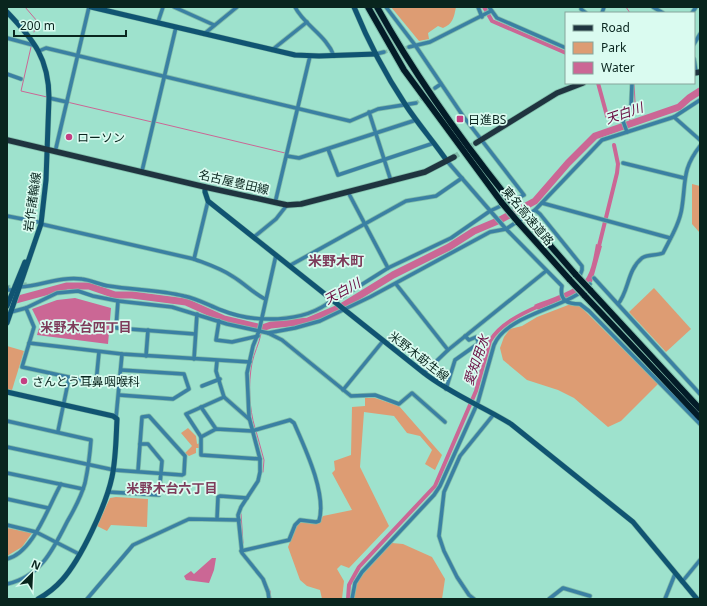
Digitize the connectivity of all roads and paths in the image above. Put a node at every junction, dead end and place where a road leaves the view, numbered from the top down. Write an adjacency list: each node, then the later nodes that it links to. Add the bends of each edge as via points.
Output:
1 (90, 7): 11 (main road); 31 (street)
2 (162, 7): 17 (street)
3 (174, 7): 19 (street)
4 (237, 7): 19 (street)
5 (295, 7): 18 (street)
6 (354, 7): 30 (main road)
7 (368, 7): 139 (highway, 東名高速道路, bridge, via 404,70 502,203 570,280)
8 (377, 7): 94 (highway, 東名高速道路, bridge, via 406,58 438,105 507,197 576,275)
9 (386, 7): 24 (street)
10 (478, 7): 16 (street)
11 (108, 9): 17 (main road)
12 (490, 9): 16 (street); 26 (street, via 497,18)
13 (581, 10): 15 (street)
14 (7, 12): 28 (main road, 岩作諸輪線, via 28,34)
15 (584, 12)
16 (482, 17): 24 (street, via 430,42)
17 (158, 22): 20 (main road)
18 (307, 22): 27 (street); 33 (street)
19 (214, 25): 21 (street)
20 (176, 27): 21 (main road); 35 (street)
21 (204, 34): 27 (main road)
22 (7, 38): 23 (street)
23 (33, 45)
24 (415, 45): 25 (street); 37 (street)
25 (409, 47)
26 (565, 48)
27 (272, 50): 32 (main road)
28 (39, 51): 31 (street, via 46,48); 41 (main road, 岩作諸輪線, via 47,72)
29 (384, 52): 30 (street)
30 (376, 54): 33 (main road); 45 (main road)
31 (77, 55): 35 (street); 43 (street)
32 (310, 56): 33 (main road); 46 (street)
33 (334, 56)
34 (7, 74): 36 (street)
35 (164, 76): 46 (street); 65 (street)
36 (21, 79)
37 (441, 84): 40 (street); 54 (street)
38 (580, 84): 54 (main road, via 557,93)
39 (632, 84): 50 (street, via 631,107 623,121)
40 (435, 88)
41 (49, 98): 43 (street); 59 (main road, 岩作諸輪線)
42 (700, 100): 48 (street)
43 (67, 102): 57 (street)
44 (416, 103): 45 (street)
45 (406, 105): 47 (street); 49 (main road)
46 (298, 108): 47 (street, via 350,121); 60 (street)
47 (369, 112): 51 (street)
48 (674, 117): 50 (street); 53 (street)
49 (416, 120): 51 (street); 55 (main road)
50 (627, 132): 73 (street, via 598,143)
51 (376, 134): 58 (street); 62 (street)
52 (7, 140): 59 (main road, 名古屋豊田線)
53 (700, 140)
54 (479, 141): 76 (street, via 524,195)
55 (434, 144): 62 (street); 63 (main road)
56 (700, 146): 67 (street)
57 (56, 148)
58 (328, 149): 60 (street, via 299,158); 62 (street, via 337,175)
59 (48, 150): 65 (main road, 名古屋豊田線); 78 (main road, 岩作諸輪線)
60 (287, 156): 72 (street)
61 (454, 156): 63 (main road, 名古屋豊田線)
62 (385, 160): 68 (street)
63 (447, 161): 66 (street); 68 (main road, 名古屋豊田線, via 425,172)
64 (623, 163): 67 (street)
65 (142, 171): 69 (main road, 名古屋豊田線)
66 (462, 178): 76 (street); 79 (street, via 436,196 406,201)
67 (684, 178): 82 (street, via 682,208)
68 (391, 181): 70 (main road, 名古屋豊田線)
69 (205, 187): 71 (main road); 72 (main road, 名古屋豊田線)
70 (348, 192): 74 (main road, 名古屋豊田線); 79 (street)
71 (208, 201): 81 (main road, 米野木莇生線); 84 (street)
72 (275, 203): 74 (main road, 名古屋豊田線)
73 (542, 203): 75 (street); 82 (street)
74 (288, 205): 81 (street)
75 (535, 210): 80 (street); 92 (street, via 582,266 580,277)
76 (490, 211): 80 (street); 86 (street, via 450,238)
77 (7, 216): 78 (street)
78 (39, 223): 84 (street); 93 (main road, 岩作諸輪線); 95 (main road, 岩作諸輪線, via 26,259)
79 (364, 224): 85 (street); 86 (street)
80 (504, 228): 87 (street); 91 (street, via 490,232)
81 (254, 237): 83 (main road, 米野木莇生線)
82 (670, 238): 100 (street, via 663,253 647,255 641,259 630,274 624,297)
83 (276, 255): 85 (main road, 米野木莇生線); 96 (street)
84 (194, 259): 96 (street, via 233,276)
85 (289, 266): 99 (main road, 米野木莇生線)
86 (388, 268): 99 (street)
87 (546, 271): 92 (street); 112 (street)
88 (594, 278): 100 (street)
89 (53, 280): 90 (street); 93 (street); 105 (street, via 84,279 107,286 171,293 203,301 240,316)
90 (27, 284)
91 (396, 284): 103 (street); 115 (street)
92 (562, 286): 97 (street, via 561,292)
93 (20, 287): 102 (main road, 岩作諸輪線)
94 (590, 287): 97 (street); 136 (highway, 東名高速道路)
95 (10, 289): 102 (main road, 岩作諸輪線)
96 (265, 299): 105 (street)
97 (565, 300): 134 (street, via 526,317 498,337); 143 (street, via 569,304 580,304 589,311)
98 (118, 301): 101 (street, via 75,291 51,295); 104 (street, via 172,307); 108 (street, via 116,328)
99 (334, 302): 103 (main road, 米野木莇生線); 105 (street, via 292,317)
100 (618, 304): 130 (street)
101 (26, 308): 102 (street); 114 (street, via 34,325)
102 (10, 309): 107 (main road, 岩作諸輪線)
103 (343, 309): 109 (street, via 308,325); 113 (main road, 米野木莇生線)
104 (197, 314): 106 (street); 110 (street)
105 (261, 319): 111 (street)
106 (219, 321): 111 (street); 111 (street, via 216,340 232,342)
107 (7, 323)
108 (148, 330): 110 (street); 118 (street)
109 (268, 333): 111 (street); 127 (street, via 282,340)
110 (195, 334): 119 (street)
111 (258, 334): 121 (street)
112 (465, 336): 115 (street); 128 (street, via 469,340 476,337 479,343 455,360)
113 (383, 341): 123 (main road, 米野木莇生線); 127 (street)
114 (29, 343): 116 (street); 124 (street, via 22,367)
115 (448, 350): 123 (street)
116 (99, 352): 117 (street); 124 (street, via 96,383)
117 (122, 354): 118 (street); 122 (street)
118 (146, 356): 119 (street)
119 (194, 360): 120 (street)
120 (217, 361): 121 (street); 125 (street, via 216,371)
121 (250, 362): 140 (street, via 247,373)
122 (121, 370): 131 (street); 131 (street, via 184,374 190,388 173,399)
123 (424, 373): 128 (main road, 米野木莇生線)
124 (69, 378): 133 (street)
125 (220, 379): 126 (street); 132 (street)
126 (202, 386)
127 (343, 390): 142 (street, via 351,396 376,395 399,404 412,393)
128 (446, 390): 134 (main road, 米野木莇生線)
129 (7, 392): 133 (main road)
130 (700, 394)
131 (120, 395): 138 (street)
132 (224, 397): 135 (street); 140 (street)
133 (63, 404): 138 (main road); 145 (street)
134 (476, 405): 137 (main road, 米野木莇生線); 178 (street, via 440,486 362,572 355,583)
135 (201, 407): 144 (street); 147 (street, via 186,414)
136 (700, 410)
137 (494, 414): 171 (main road, 米野木莇生線, via 529,438 633,522); 179 (street, via 460,456 444,492 439,536 457,577)
138 (116, 418): 152 (main road)
139 (700, 418)
140 (250, 420): 146 (street)
141 (7, 421): 145 (street)
142 (445, 422)
143 (700, 424)
144 (216, 429): 146 (street); 147 (street)
145 (58, 431): 151 (street, via 90,439)
146 (252, 431): 150 (street); 167 (street, via 293,421 311,465 321,509 318,522 300,520 289,540)
147 (201, 436): 150 (street, via 201,455)
148 (140, 444): 153 (street); 155 (street, via 148,444 161,460); 155 (street, via 142,417 150,416 186,459 184,474)
149 (7, 447): 151 (street)
150 (260, 459): 159 (street, via 258,481)
151 (89, 464): 152 (street); 157 (street)
152 (114, 470): 153 (street); 158 (main road)
153 (138, 471): 155 (street)
154 (7, 473): 156 (street)
155 (161, 473): 158 (street, via 158,496)
156 (61, 484): 157 (street); 161 (street)
157 (83, 489): 166 (street)
158 (108, 492): 168 (main road, via 100,514)
159 (247, 498): 162 (street, via 218,497); 163 (street, via 241,507)
160 (7, 499): 161 (street)
161 (48, 508): 165 (street)
162 (217, 519): 163 (street); 176 (street, via 189,519 133,545)
163 (238, 520): 167 (street)
164 (7, 525): 165 (street)
165 (36, 532): 166 (street); 169 (street, via 24,550)
166 (57, 543): 168 (street); 173 (street, via 39,568 21,580)
167 (242, 551): 177 (street, via 243,557 263,579)
168 (79, 554): 175 (main road, via 61,582)
169 (7, 560)
170 (700, 560): 172 (street)
171 (675, 574): 172 (main road, 米野木莇生線); 181 (street)
172 (682, 582): 182 (main road, 米野木莇生線)
173 (7, 584)
174 (590, 596): 180 (street, via 563,588)
175 (38, 599)
176 (86, 599)
177 (269, 599)
178 (352, 599)
179 (474, 599)
180 (549, 599)
181 (665, 599)
182 (697, 599)

